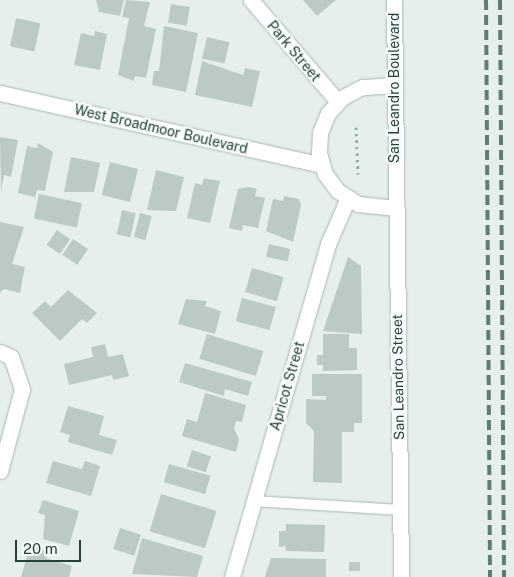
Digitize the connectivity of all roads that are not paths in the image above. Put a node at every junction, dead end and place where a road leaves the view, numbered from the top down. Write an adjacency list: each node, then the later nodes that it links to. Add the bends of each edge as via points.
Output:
1 (251, 0): 5 (street, Park Street)
2 (394, 0): 3 (street, San Leandro Boulevard)
3 (393, 85): 5 (street, via 362,87); 7 (street, San Leandro Boulevard)
4 (0, 93): 6 (street, West Broadmoor Boulevard)
5 (338, 102): 6 (street, via 320,133)
6 (322, 165): 8 (street, via 338,191)
7 (394, 176): 9 (street, San Leandro Street)
8 (348, 198): 9 (street, via 378,209); 12 (street, Apricot Street, via 328,244)
9 (394, 208): 13 (street, San Leandro Street)
10 (5, 355): 11 (street, via 22,389)
11 (0, 471)
12 (254, 501): 13 (lane); 14 (street, Apricot Street)
13 (400, 510): 15 (street, San Leandro Street)
14 (232, 577)
15 (401, 577)

